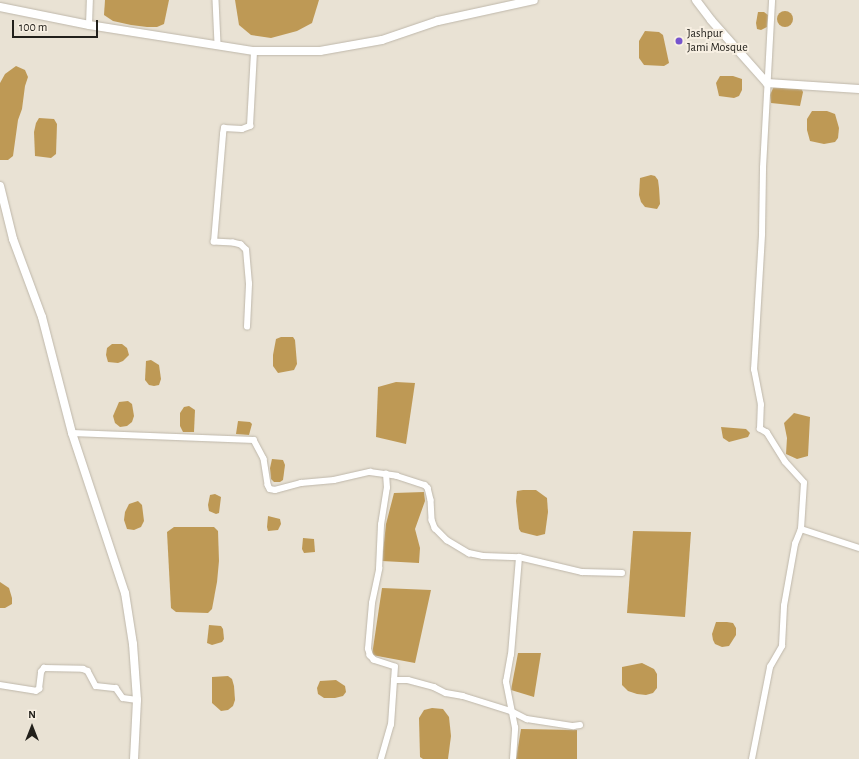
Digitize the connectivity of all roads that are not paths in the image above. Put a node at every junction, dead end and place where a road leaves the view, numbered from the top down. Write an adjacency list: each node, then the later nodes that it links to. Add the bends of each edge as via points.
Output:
1 (90, 0): 7 (street)
2 (216, 0): 8 (street)
3 (534, 0): 9 (street, via 438,21 382,40 320,51)
4 (696, 0): 10 (street)
5 (772, 0): 10 (street)
6 (0, 7): 7 (street)
7 (89, 25): 8 (street)
8 (218, 44): 9 (street)
9 (254, 51): 13 (street, via 250,126 242,129 224,128 214,242 237,244 246,250 249,284)
10 (767, 83): 11 (street); 16 (street, via 754,370 761,405 760,429 767,433 785,462 804,483)
11 (859, 89)
12 (0, 186): 14 (street, via 13,239 44,324)
13 (247, 327)
14 (72, 434): 15 (street, via 254,440 264,459 268,485 270,489 275,490 301,483 362,474); 22 (street, via 125,593 133,644)
15 (386, 474): 18 (street, via 428,488 432,520 435,528 447,540 469,553); 20 (street, via 387,488 368,652 374,660 394,667)
16 (801, 529): 17 (street); 28 (street, via 795,544 784,606 782,646 770,667)
17 (859, 548)
18 (519, 557): 19 (street, via 582,572); 23 (street, via 511,655 506,682)
19 (622, 573)
20 (394, 680): 23 (street, via 408,680); 26 (street, via 391,725)
21 (0, 685): 22 (street, via 36,691 39,689 44,668 83,669 88,671 96,686 116,688 123,698)
22 (137, 700): 25 (street)
23 (511, 711): 24 (street, via 527,719); 27 (street, via 515,728)
24 (580, 725)
25 (134, 759)
26 (381, 759)
27 (513, 759)
28 (752, 759)

